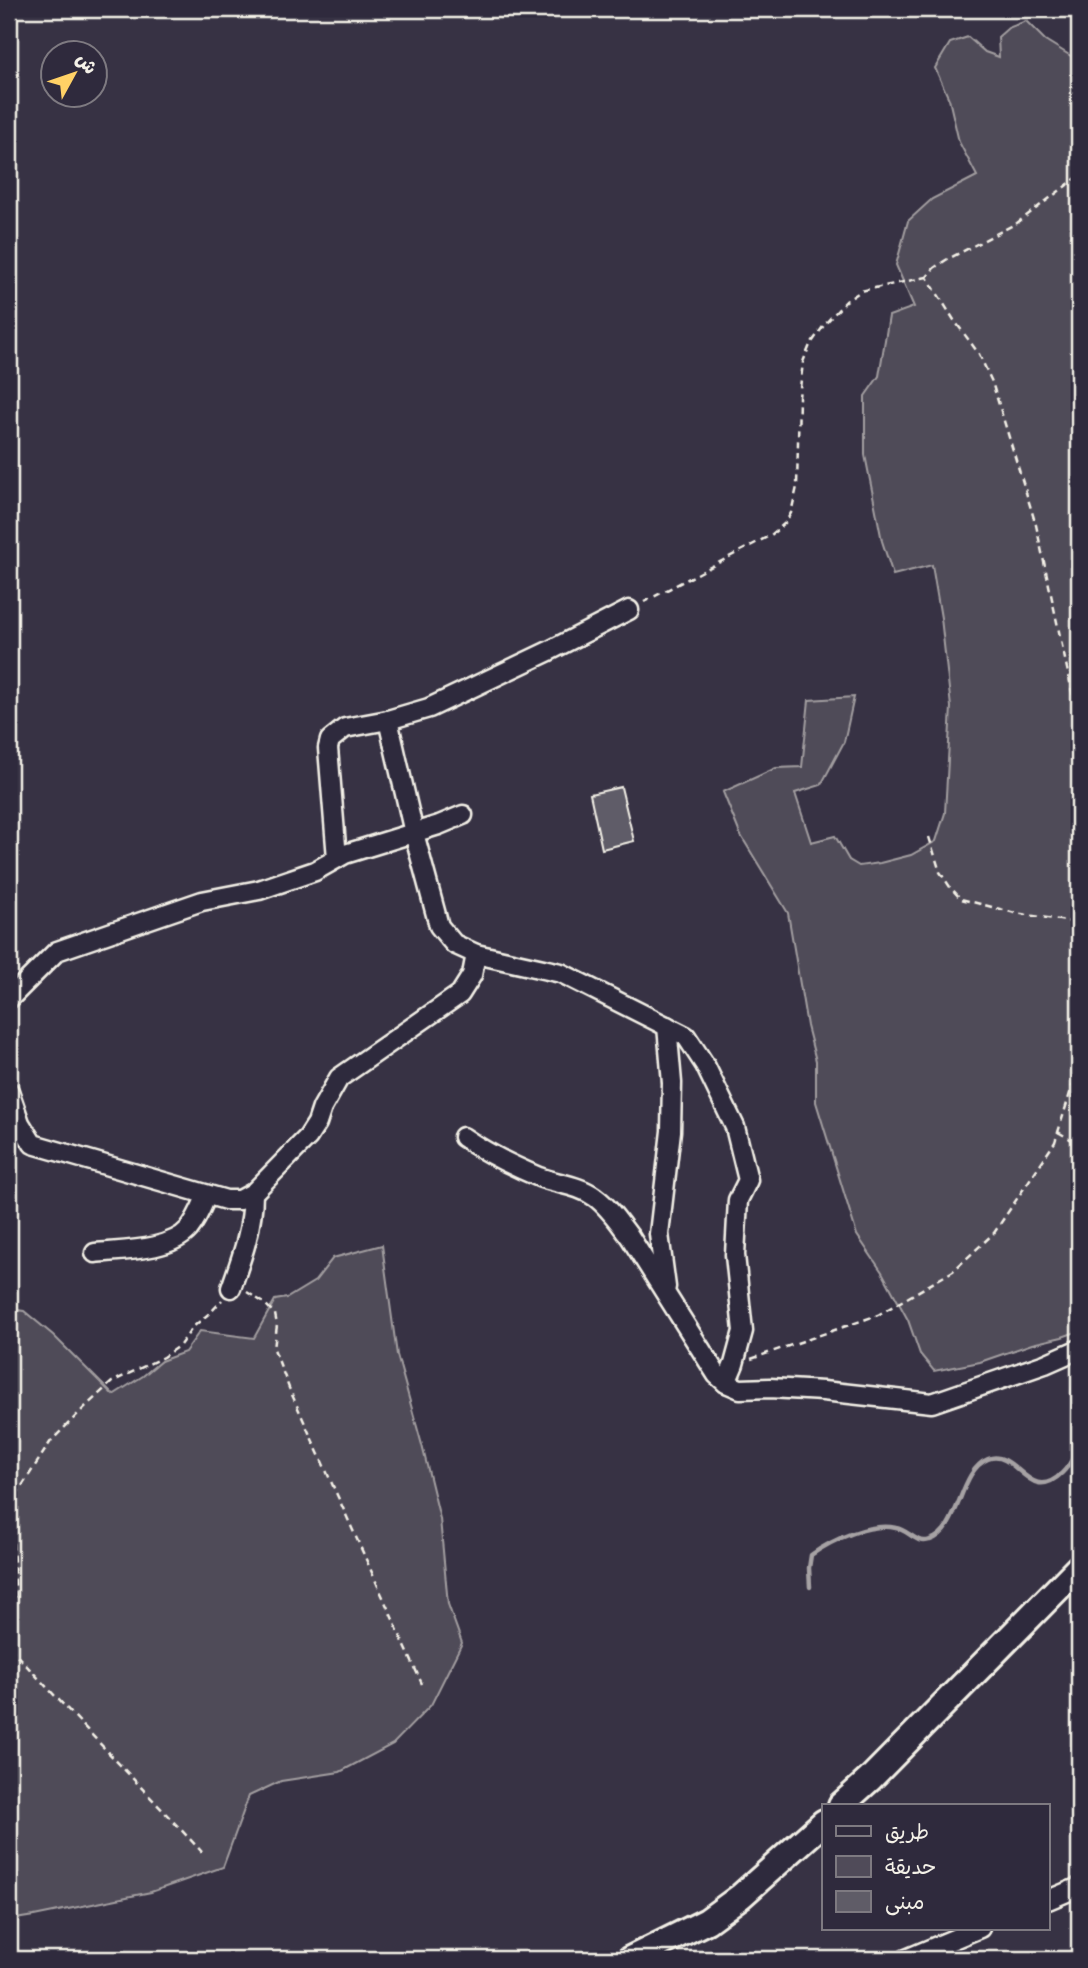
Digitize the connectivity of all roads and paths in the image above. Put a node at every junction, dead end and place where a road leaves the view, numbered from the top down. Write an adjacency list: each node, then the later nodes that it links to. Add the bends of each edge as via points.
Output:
1 (1079, 176): 2 (path, via 1017,223 946,260)
2 (927, 277): 3 (path, via 860,292 846,301 810,345 799,397 797,487 785,523 771,535); 5 (path, via 979,354 992,382 1036,525)
3 (629, 610): 4 (street, via 429,708)
4 (388, 720): 7 (street); 9 (street, via 345,728 330,740)
5 (1079, 724)
6 (463, 815): 7 (street)
7 (414, 833): 9 (street); 11 (street, via 439,926 454,944)
8 (929, 837): 10 (path, via 940,872 961,899 1015,914)
9 (337, 858): 12 (street, via 315,871 259,890 202,901 57,951)
10 (1079, 923)
11 (476, 954): 13 (street, via 561,973); 19 (street, via 472,975 460,994 339,1078 308,1137)
12 (9, 999)
13 (667, 1026): 23 (street, via 671,1131 659,1234); 25 (street, via 686,1036 705,1065 735,1127 748,1180 738,1200 736,1223 743,1331)
14 (1079, 1064): 16 (path)
15 (9, 1091): 20 (street, via 33,1144)
16 (1058, 1132): 18 (path); 25 (path, via 994,1233 953,1270 878,1315)
17 (463, 1137): 23 (street, via 541,1178 596,1197 630,1237)
18 (1079, 1144)
19 (253, 1193): 20 (street, via 240,1200); 22 (street, via 247,1241)
20 (207, 1195): 21 (street, via 189,1230 177,1240)
21 (95, 1253)
22 (231, 1288): 27 (path, via 180,1345 112,1382 76,1415 51,1441); 32 (path, via 255,1296 275,1314 274,1349 289,1388)
23 (666, 1293): 26 (street)
24 (1079, 1349): 26 (street, via 932,1402 823,1391 740,1389)
25 (734, 1364): 26 (street)
26 (726, 1383)
27 (9, 1506)
28 (9, 1520): 30 (path, via 16,1598)
29 (1079, 1567): 33 (street)
30 (9, 1625)
31 (9, 1647): 35 (path)
32 (422, 1684)
33 (842, 1804)
34 (822, 1824): 39 (street, via 707,1921)
35 (202, 1852)
36 (1079, 1887): 37 (street)
37 (1050, 1899)
38 (975, 1930): 40 (street)
39 (630, 1959)
40 (906, 1959)

